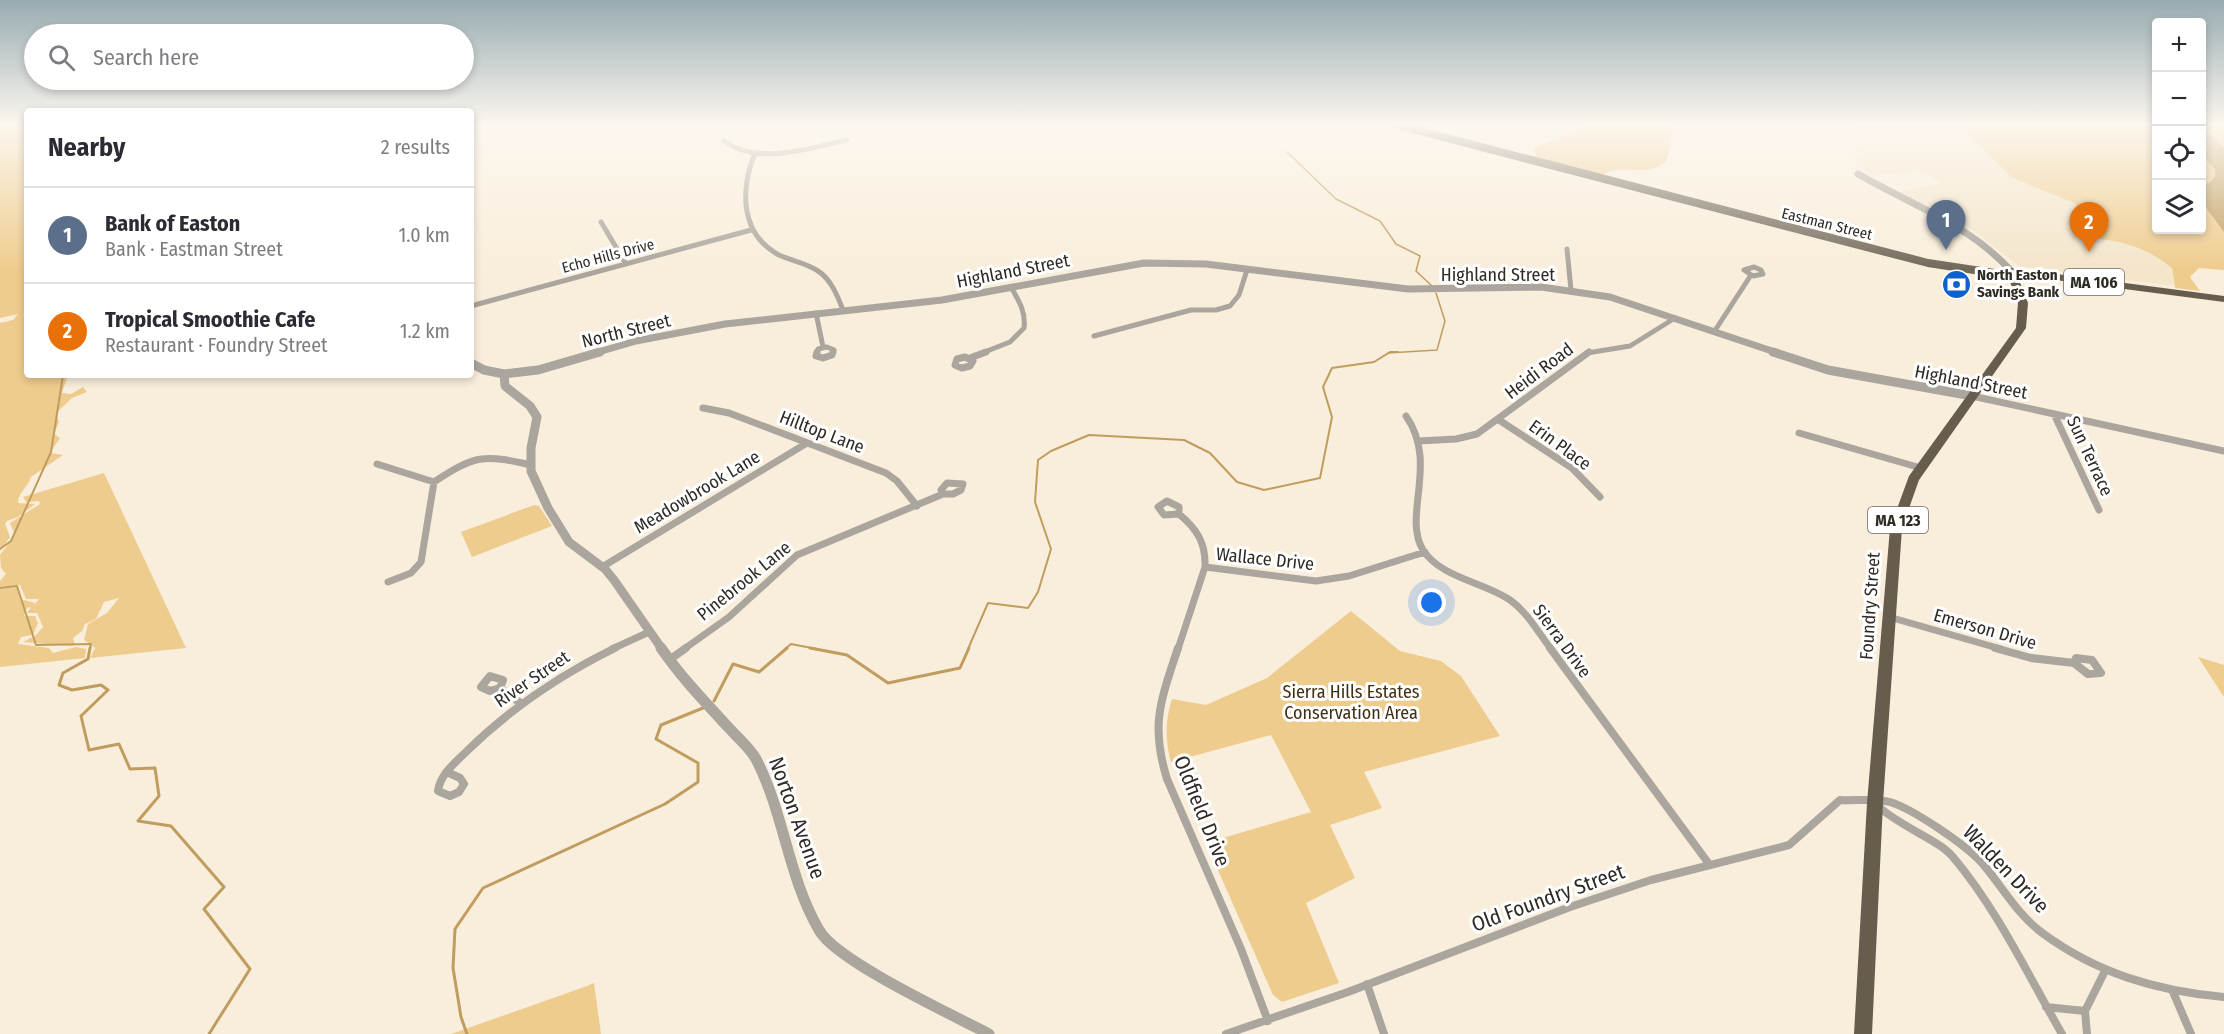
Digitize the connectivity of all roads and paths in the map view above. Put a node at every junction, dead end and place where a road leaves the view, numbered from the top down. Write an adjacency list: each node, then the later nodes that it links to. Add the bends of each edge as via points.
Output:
1 (747, 173): 5 (street)
2 (1592, 173): 9 (main road, Eastman Street / MA 106, via 1903,256)
3 (1858, 174): 9 (street, via 1970,236 1995,253)
4 (601, 222): 7 (street)
5 (751, 230): 7 (street, Echo Hills Drive); 15 (street, via 766,247 826,278)
6 (1567, 249): 12 (street)
7 (626, 264): 14 (street, Echo Hills Drive)
8 (1247, 270): 11 (street, Highland Street, via 1191,263 1144,263); 12 (street, Highland Street, via 1419,290); 20 (street, via 1239,295 1230,306 1185,312)
9 (2012, 273): 13 (highway, MA 106); 25 (highway, Foundry Street / MA 123, via 2023,303 2021,328)
10 (1751, 275): 19 (street)
11 (1011, 287): 15 (street, Highland Street, via 942,300); 22 (street, via 1022,303 1026,328 1012,343)
12 (1571, 290): 17 (street, Highland Street, via 1610,297)
13 (2224, 299)
14 (474, 305)
15 (843, 310): 16 (street, Highland Street)
16 (816, 313): 18 (street, Highland Street); 21 (street)
17 (1675, 318): 19 (street, Highland Street); 29 (street, Heidi Road, via 1630,345 1590,351)
18 (757, 319): 24 (street, North Street, via 666,334 538,370)
19 (1714, 332): 25 (street, Highland Street, via 1828,370)
20 (1094, 336)
21 (824, 347)
22 (970, 358)
23 (474, 365): 24 (street)
24 (504, 374): 35 (street, via 505,386 530,406 537,417)
25 (1972, 396): 27 (street, Highland Street); 36 (highway, Foundry Street / MA 123)
26 (703, 408): 32 (street, Hilltop Lane, via 729,413)
27 (2054, 414): 33 (street, Highland Street); 41 (street, Sun Terrace)
28 (1406, 416): 31 (street)
29 (1499, 420): 31 (street, Heidi Road, via 1465,437); 39 (street, Erin Place, via 1572,468)
30 (1799, 433): 36 (street)
31 (1419, 441): 43 (street, via 1418,534)
32 (807, 443): 40 (street, Hilltop Lane, via 886,473); 44 (street, Meadowbrook Lane)
33 (2224, 451)
34 (377, 464): 37 (street)
35 (531, 465): 37 (street, via 497,456 482,457); 44 (street, Norton Avenue, via 532,478 575,548)
36 (1921, 468): 47 (highway, Foundry Street / MA 123, via 1907,493 1896,528)
37 (434, 482): 46 (street, via 421,562 411,573)
38 (943, 494): 40 (street, Pinebrook Lane)
39 (1600, 497)
40 (917, 506): 49 (street, Pinebrook Lane, via 797,555 735,612)
41 (2099, 510)
42 (1179, 514): 45 (street, Oldfield Drive, via 1205,545)
43 (1425, 552): 45 (street, Wallace Drive, via 1349,576 1316,581); 57 (street, Sierra Drive, via 1442,567 1496,591 1521,609)
44 (602, 567): 48 (street, Norton Avenue)
45 (1205, 567): 64 (street, Oldfield Drive, via 1159,706 1158,743 1167,778)
46 (388, 582)
47 (1889, 617): 50 (street, Emerson Drive, via 2031,658); 54 (highway, Foundry Street / MA 123)
48 (649, 632): 49 (street, Norton Avenue); 52 (street, River Street, via 567,672)
49 (669, 660): 65 (street, Norton Avenue, via 755,757 806,901 819,931 829,943 862,966)
50 (2074, 663)
51 (500, 688): 52 (street)
52 (519, 702): 53 (street, River Street)
53 (447, 772)
54 (1875, 803): 55 (street, Walden Drive, via 1890,802); 56 (street, Walden Drive, via 1889,817); 57 (street, Old Foundry Street, via 1840,800 1794,842); 68 (highway, Foundry Street / MA 123)
55 (1914, 813): 56 (street); 58 (street, Walden Drive, via 1974,856 2021,914 2042,932)
56 (1908, 827): 62 (street, Walden Drive, via 1943,848 1970,880)
57 (1709, 864): 59 (street, Old Foundry Street, via 1550,914)
58 (2105, 971): 60 (street, Walden Drive); 63 (street)
59 (1367, 984): 64 (street, Old Foundry Street); 67 (street)
60 (2173, 992): 61 (street, Walden Drive); 71 (street)
61 (2224, 997)
62 (2046, 1007): 63 (street); 69 (street, Walden Drive)
63 (2085, 1011): 70 (street)
64 (1268, 1021): 66 (street, Old Foundry Street)
65 (989, 1034)
66 (1226, 1034)
67 (1384, 1034)
68 (1863, 1034)
69 (2062, 1034)
70 (2087, 1034)
71 (2191, 1034)

